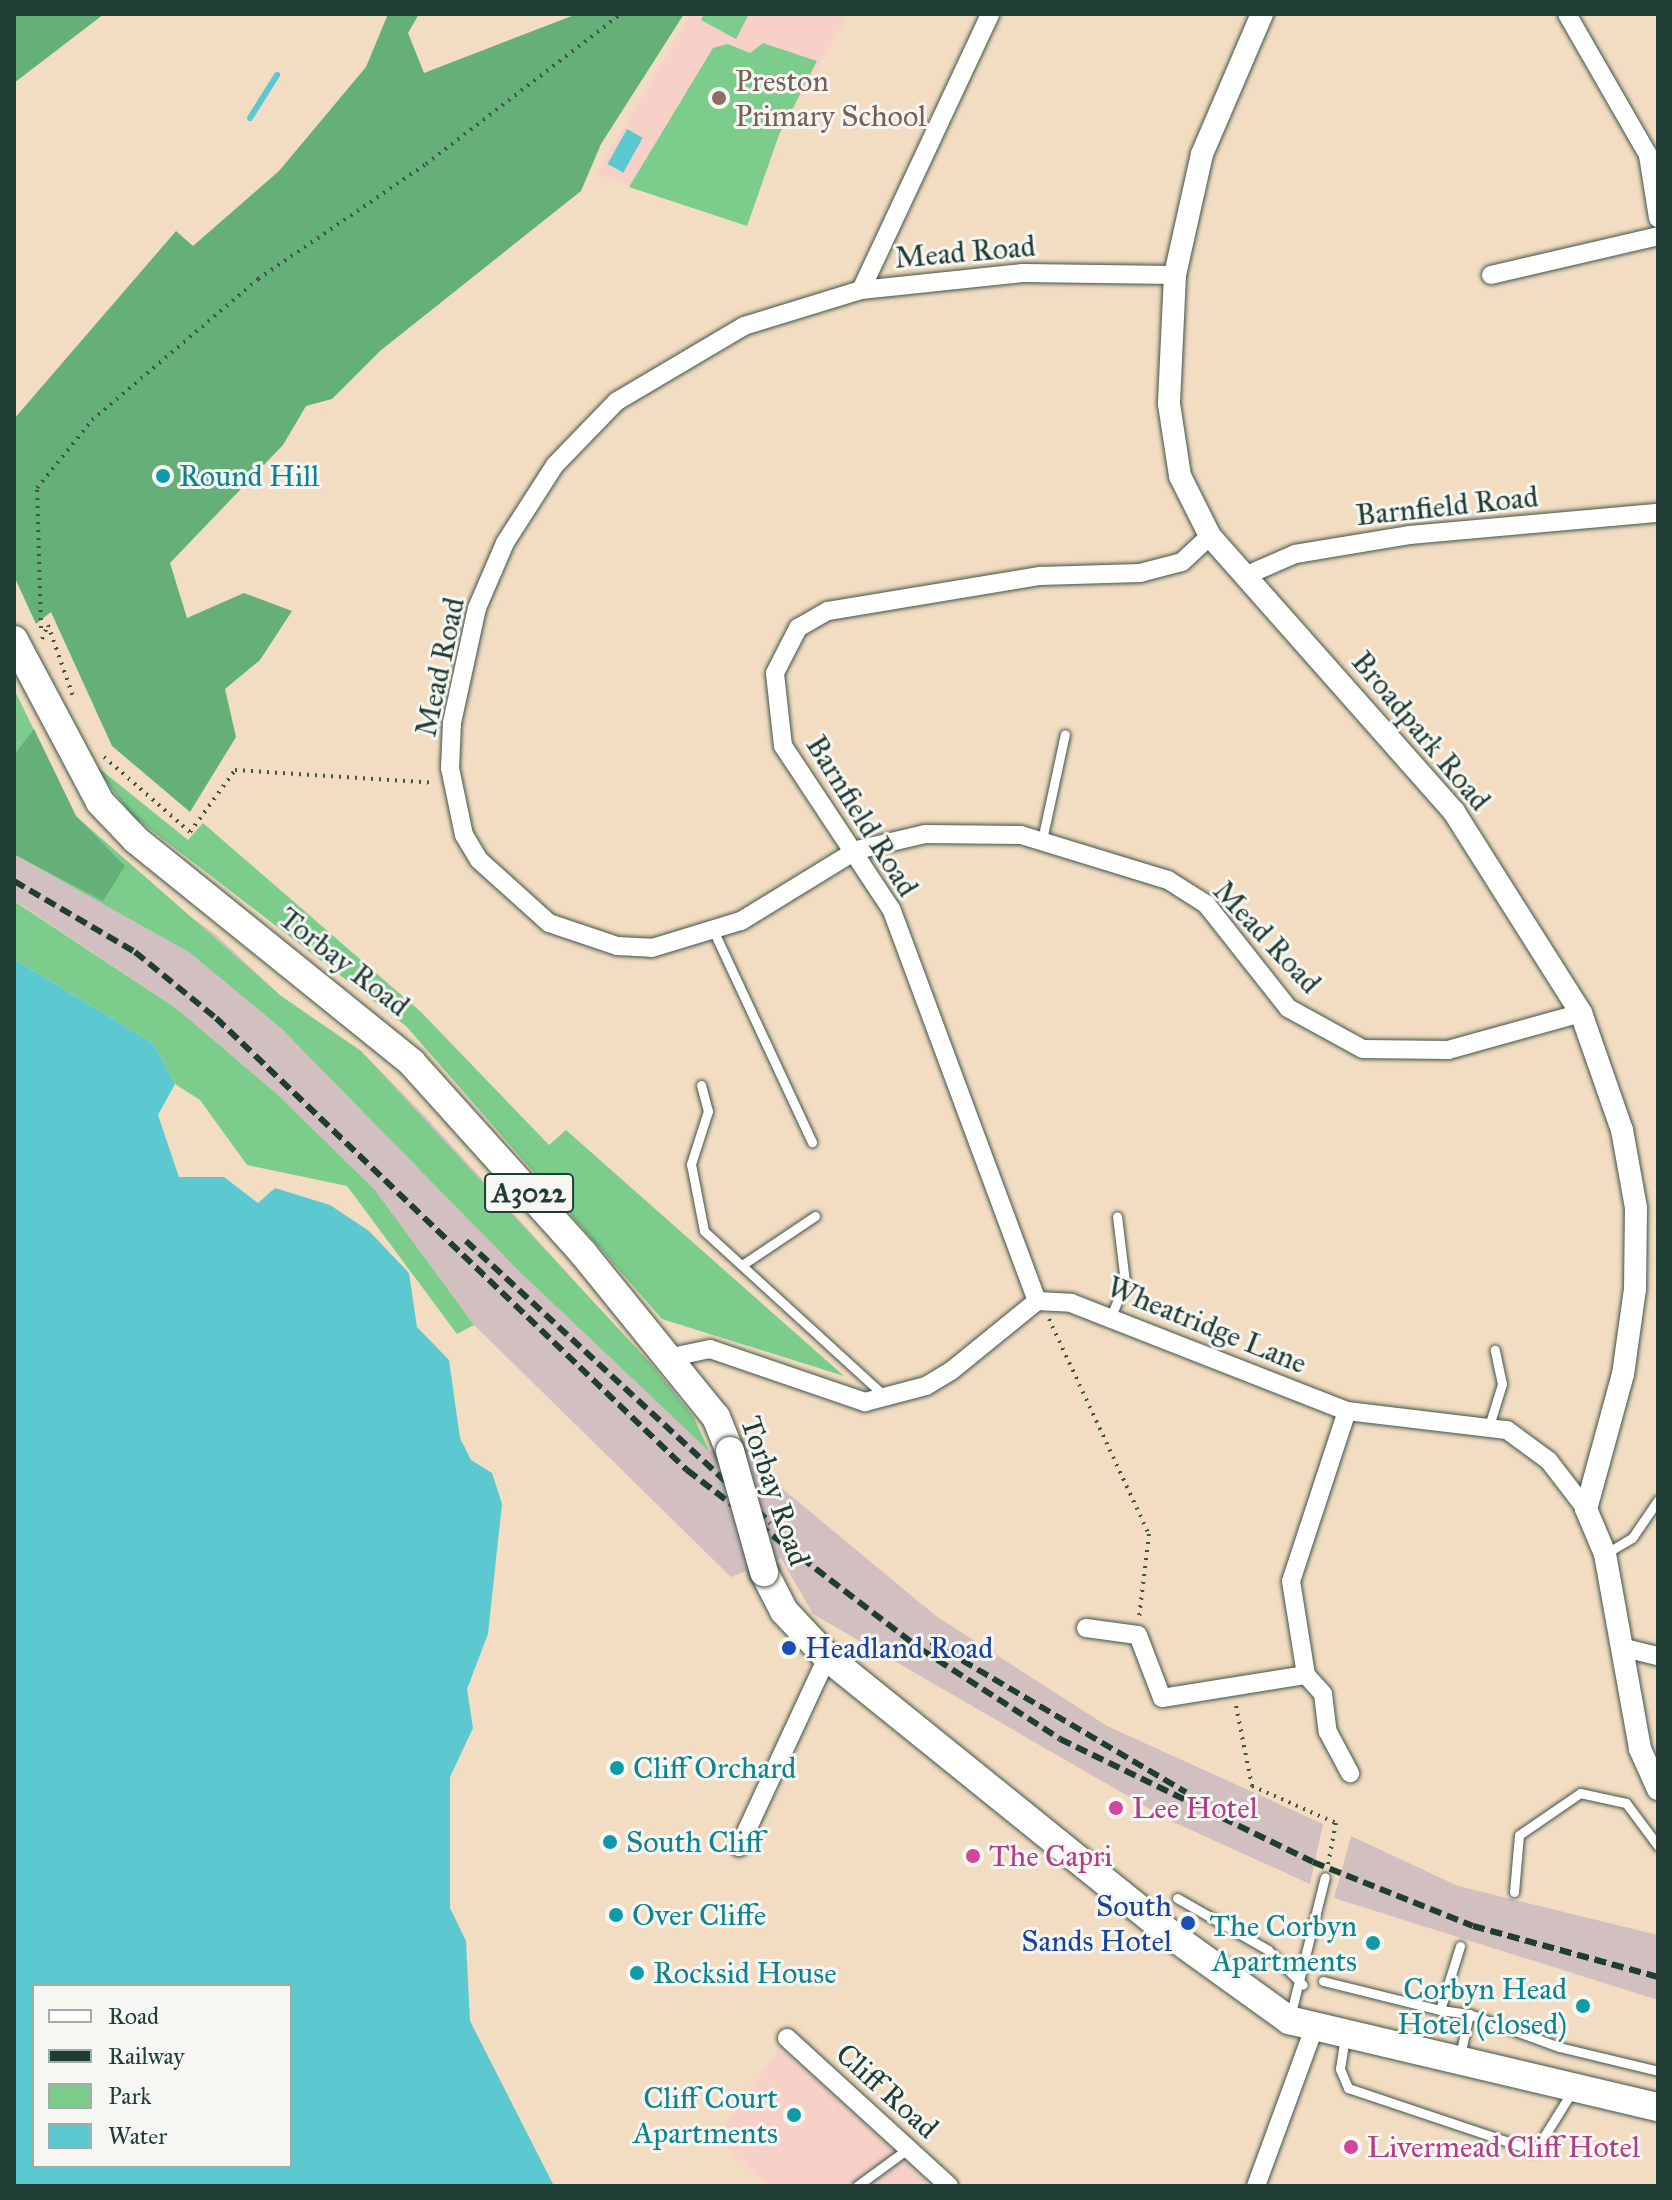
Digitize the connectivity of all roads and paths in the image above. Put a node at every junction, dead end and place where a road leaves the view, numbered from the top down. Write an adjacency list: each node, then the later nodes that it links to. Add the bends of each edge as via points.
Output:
1 (621, 14): 14 (path, via 426,164 258,279 92,420 37,488)
2 (990, 14): 10 (street)
3 (1262, 14): 8 (street, Broadpark Road, via 1202,154)
4 (1567, 14): 5 (street)
5 (1653, 153): 6 (street)
6 (1658, 218)
7 (1658, 236): 9 (street)
8 (1175, 275): 10 (street, Mead Road, via 1023,273); 12 (street, Broadpark Road, via 1169,404 1187,498)
9 (1491, 275)
10 (861, 290): 22 (street, Mead Road, via 744,326 678,358 617,401 555,465 505,543 477,608 452,723)
11 (1658, 513): 13 (street, Barnfield Road, via 1410,535 1295,554)
12 (1210, 536): 13 (street, Broadpark Road); 24 (street, Barnfield Road, via 1182,562 1140,573 1025,579 828,611 798,628 775,673 783,746)
13 (1247, 575): 26 (street, Broadpark Road, via 1454,812)
14 (41, 628): 16 (path); 18 (path, via 48,625)
15 (14, 640): 19 (main road, Torbay Road / A3022)
16 (42, 644)
17 (49, 658): 19 (path, via 68,700)
18 (74, 699)
19 (52, 721): 35 (main road, Torbay Road / A3022, via 100,802 136,840 412,1063)
20 (1065, 734): 23 (lane)
21 (95, 741): 22 (path, via 131,787 190,832 235,770 324,781)
22 (452, 784): 25 (street, Mead Road, via 479,860 549,923 617,946 652,948)
23 (1042, 840): 24 (street, Mead Road, via 925,834); 26 (street, Mead Road, via 1168,880 1206,904 1288,1008 1363,1049 1448,1050)
24 (857, 850): 25 (street, Mead Road); 32 (street, Barnfield Road, via 891,909)
25 (714, 932): 28 (lane)
26 (1581, 1013): 40 (street, Broadpark Road, via 1622,1130 1636,1208 1623,1374)
27 (701, 1085): 31 (lane, via 708,1111 691,1164 698,1219 710,1240)
28 (812, 1142)
29 (815, 1216): 31 (lane)
30 (1117, 1216): 33 (lane, via 1125,1282)
31 (742, 1265): 36 (lane)
32 (1037, 1301): 33 (street, Wheatridge Lane, via 1071,1303); 36 (street, via 951,1371); 43 (path, via 1065,1343 1149,1534)
33 (1110, 1319): 37 (street, Wheatridge Lane)
34 (1495, 1350): 38 (lane, via 1502,1384)
35 (667, 1358): 36 (street, via 710,1349 829,1396); 46 (main road, Torbay Road / A3022, bridge, via 716,1417 764,1572 784,1611)
36 (888, 1398)
37 (1347, 1411): 38 (street, Wheatridge Lane); 47 (street, via 1291,1581)
38 (1489, 1426): 40 (street, Wheatridge Lane, via 1507,1430 1549,1461)
39 (1658, 1500): 41 (lane, via 1632,1538)
40 (1586, 1509): 41 (street, Wheatridge Lane)
41 (1605, 1554): 44 (street, Wheatridge Lane)
42 (1086, 1628): 43 (street)
43 (1138, 1635): 48 (street, via 1162,1698)
44 (1625, 1648): 45 (street); 50 (street, Wheatridge Lane, via 1640,1749)
45 (1658, 1656)
46 (827, 1657): 52 (street); 61 (main road, Torbay Road / A3022, via 1174,1937)
47 (1306, 1675): 48 (street); 49 (street, via 1323,1694 1328,1732)
48 (1233, 1688): 53 (path, via 1252,1786 1336,1823)
49 (1350, 1773)
50 (1658, 1789)
51 (1658, 1846): 54 (lane, via 1626,1803 1580,1793 1519,1835)
52 (739, 1847)
53 (1325, 1877): 58 (lane)
54 (1514, 1892)
55 (1177, 1898): 58 (lane, via 1268,1950)
56 (1460, 1946): 59 (lane)
57 (1323, 1981): 59 (lane)
58 (1303, 1985): 61 (lane)
59 (1440, 2010): 60 (lane)
60 (1469, 2014): 64 (lane); 65 (lane, via 1559,2047)
61 (1301, 2024): 62 (main road, Torbay Road / A3022); 71 (street)
62 (1345, 2037): 64 (main road, Torbay Road / A3022); 66 (lane, via 1340,2069 1348,2088 1535,2151)
63 (787, 2038): 68 (street, Cliff Road)
64 (1458, 2063): 66 (main road, Torbay Road / A3022)
65 (1658, 2071)
66 (1575, 2087): 67 (main road, Torbay Road / A3022)
67 (1658, 2107)
68 (909, 2148): 69 (lane); 70 (street, Cliff Road)
69 (857, 2186)
70 (949, 2186)
71 (1256, 2186)

